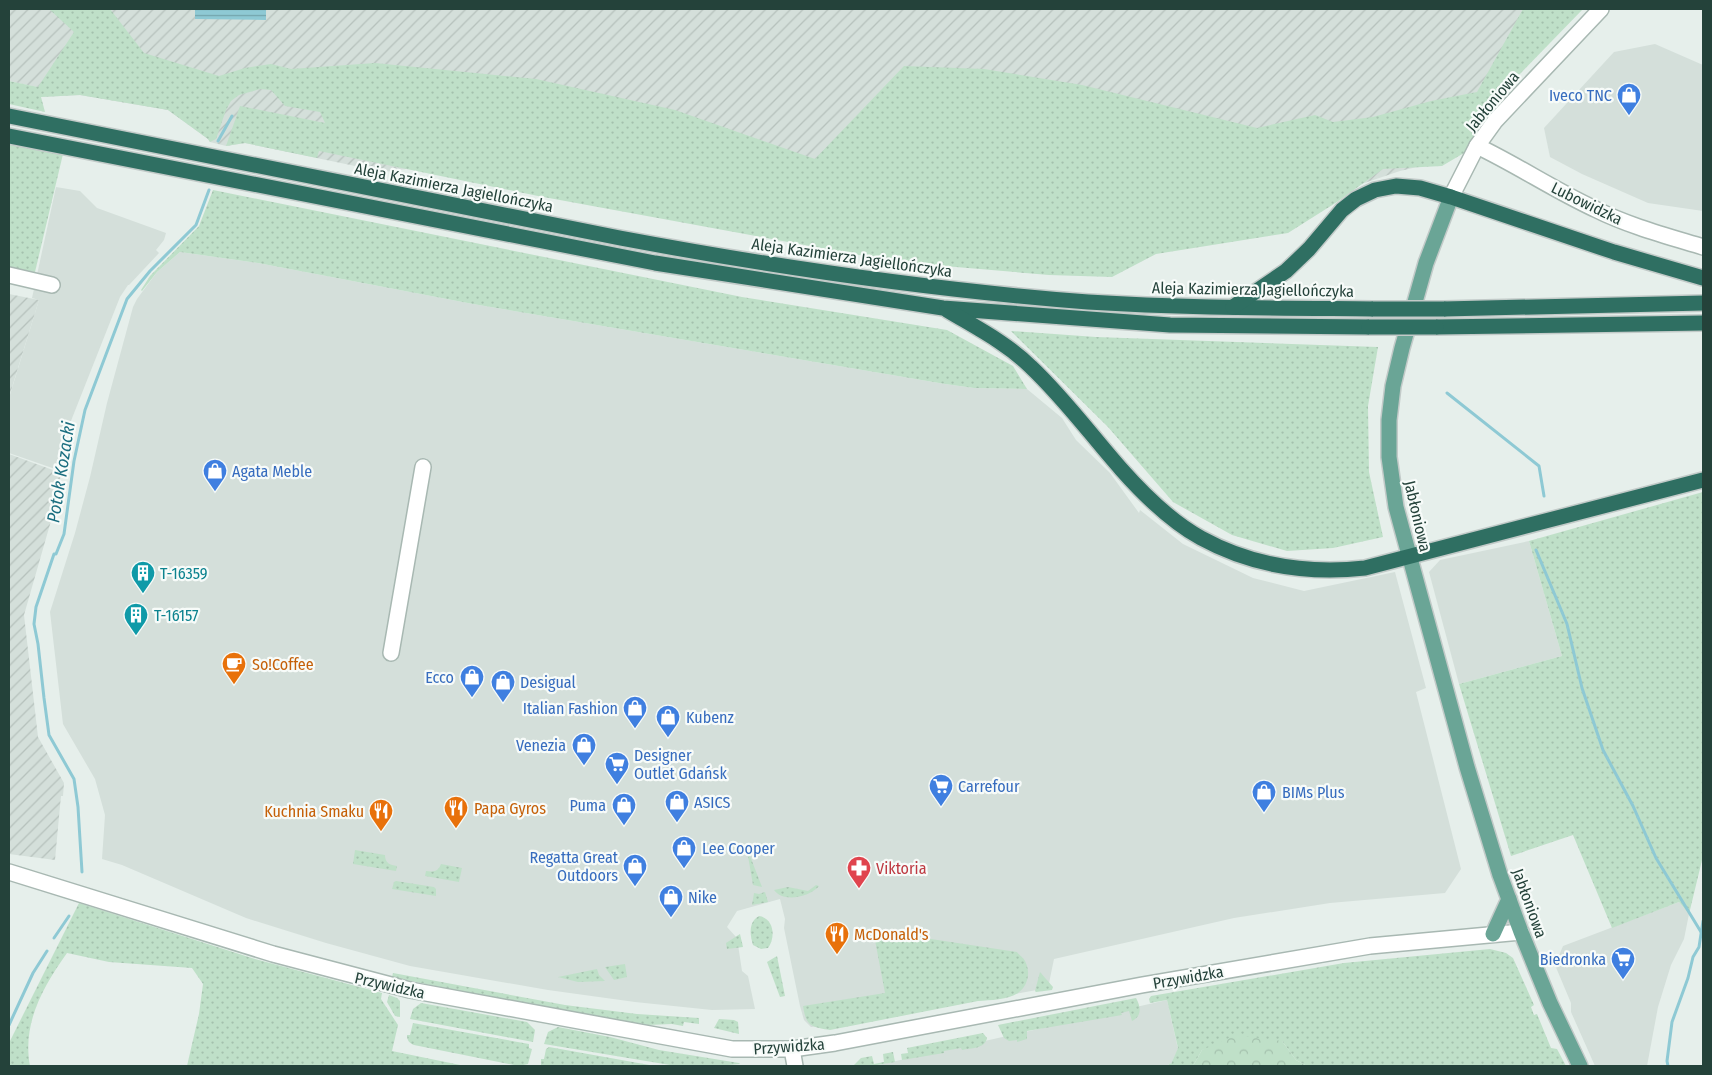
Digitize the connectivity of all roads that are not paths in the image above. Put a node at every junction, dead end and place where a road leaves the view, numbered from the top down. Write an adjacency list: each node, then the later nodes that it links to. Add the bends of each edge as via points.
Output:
1 (1602, 9): 4 (street, Jabłoniowa, via 1504,109)
2 (9, 116): 11 (highway, Aleja Kazimierza Jagiellończyka, via 699,253 916,286 1090,302)
3 (9, 136): 12 (highway, via 655,264)
4 (1477, 146): 5 (street, Jabłoniowa); 6 (street, Lubowidzka, via 1596,210)
5 (1451, 197): 8 (highway); 11 (highway, via 1420,188 1396,186 1375,190 1356,199 1286,271); 16 (main road, Jabłoniowa, via 1426,263 1402,348 1390,420 1389,457 1393,487)
6 (1703, 248)
7 (9, 275): 9 (street)
8 (1703, 278)
9 (52, 285)
10 (1703, 304): 11 (highway, Aleja Kazimierza Jagiellończyka, bridge, via 1444,309)
11 (1232, 307)
12 (943, 308): 13 (highway, bridge, via 1170,325 1436,327); 16 (highway, via 1030,365 1153,503 1200,538 1244,557 1291,568 1336,571)
13 (1703, 322)
14 (423, 467): 17 (street)
15 (1703, 480): 16 (highway)
16 (1410, 557): 19 (main road, Jabłoniowa, via 1467,766)
17 (391, 653)
18 (9, 872): 22 (street, Przywidzka, via 388,986 732,1049)
19 (1509, 899): 20 (main road, Jabłoniowa); 21 (main road)
20 (1521, 932): 21 (street, Przywidzka); 24 (main road, Jabłoniowa)
21 (1493, 934): 22 (street, Przywidzka, via 1370,946)
22 (792, 1049): 23 (street)
23 (795, 1066)
24 (1580, 1066)

